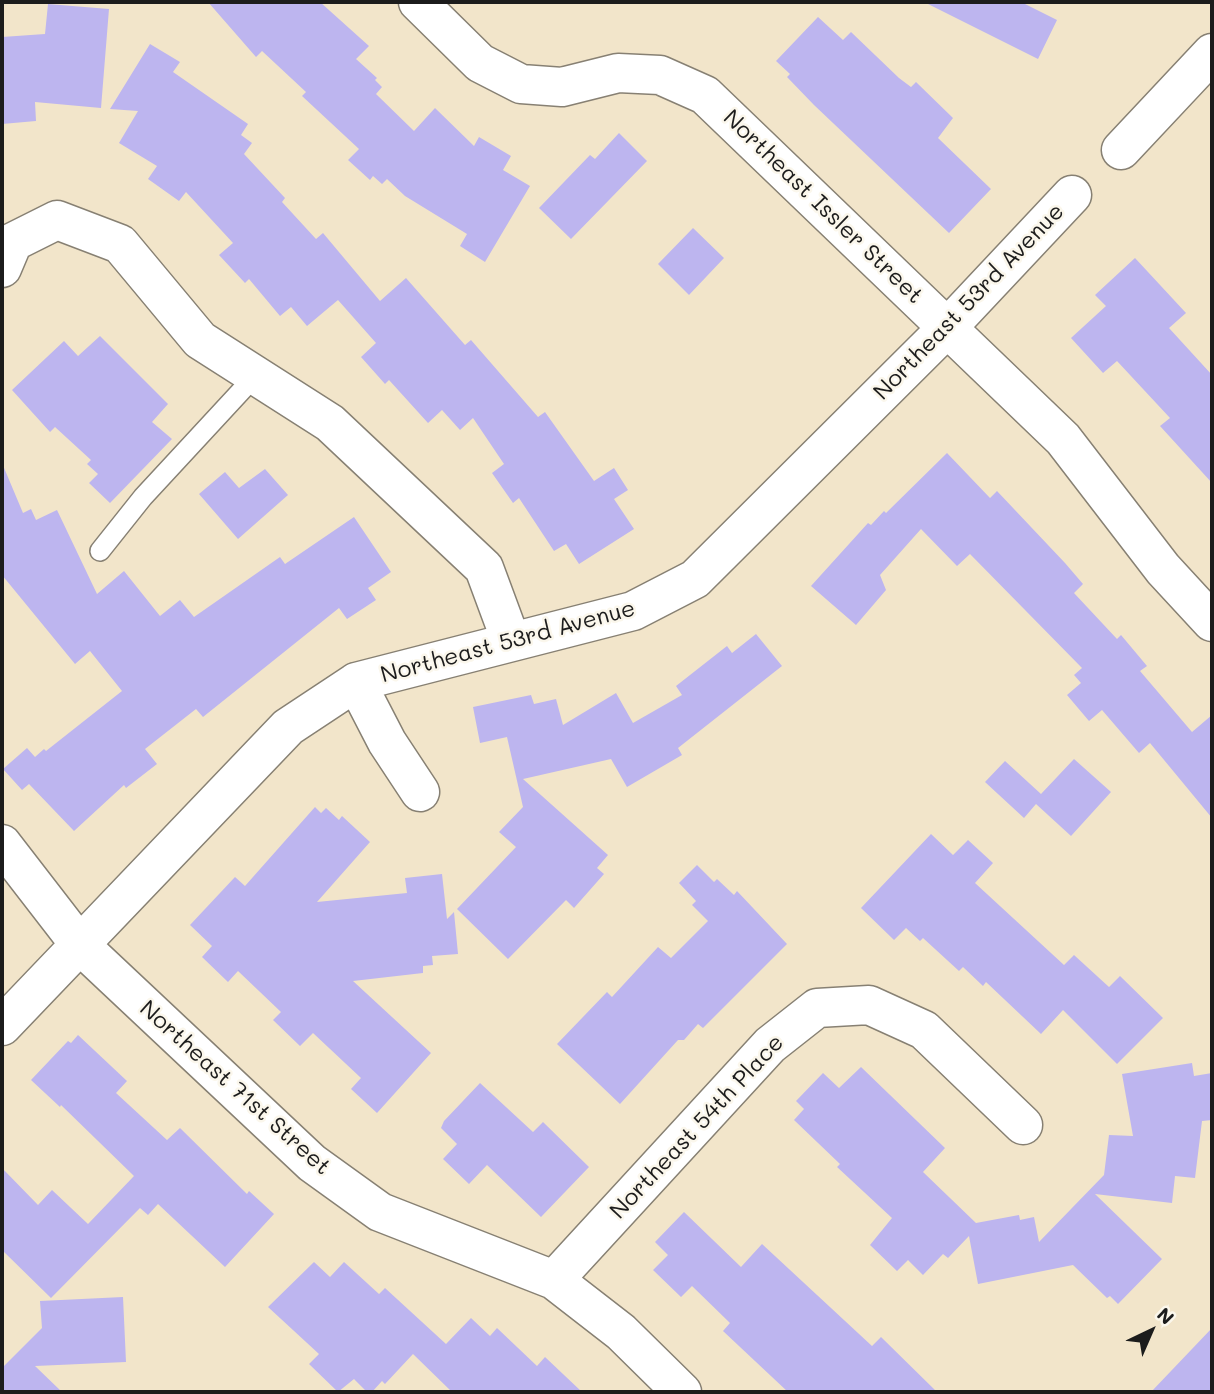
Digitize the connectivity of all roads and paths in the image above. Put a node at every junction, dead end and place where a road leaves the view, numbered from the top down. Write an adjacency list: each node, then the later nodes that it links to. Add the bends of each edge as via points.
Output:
1 (418, 2): 6 (street, Northeast Issler Street, via 480,63 521,84 562,87 618,72 660,75 705,95)
2 (1212, 53): 3 (street)
3 (1121, 149)
4 (1072, 195): 6 (street, Northeast 53rd Avenue)
5 (2, 268): 7 (street, via 13,242 57,220 120,244 200,340)
6 (948, 327): 9 (street, Northeast Issler Street, via 1063,439 1163,569); 10 (street, Northeast 53rd Avenue, via 695,579 633,611)
7 (256, 376): 8 (lane, via 143,497); 10 (street, via 330,423 484,568)
8 (100, 551)
9 (1212, 622)
10 (511, 641): 11 (street, Northeast 53rd Avenue)
11 (356, 682): 12 (street, via 387,743); 14 (street, Northeast 53rd Avenue, via 288,727)
12 (420, 792)
13 (2, 844): 14 (street, Northeast 71st Street)
14 (80, 945): 15 (street, Northeast 53rd Avenue); 17 (street, Northeast 71st Street, via 312,1163 380,1212)
15 (2, 1026)
16 (1023, 1125): 17 (street, Northeast 54th Place, via 924,1030 869,1005 817,1008 770,1045)
17 (554, 1280): 18 (street, Northeast 71st Street, via 621,1332)
18 (682, 1392)

